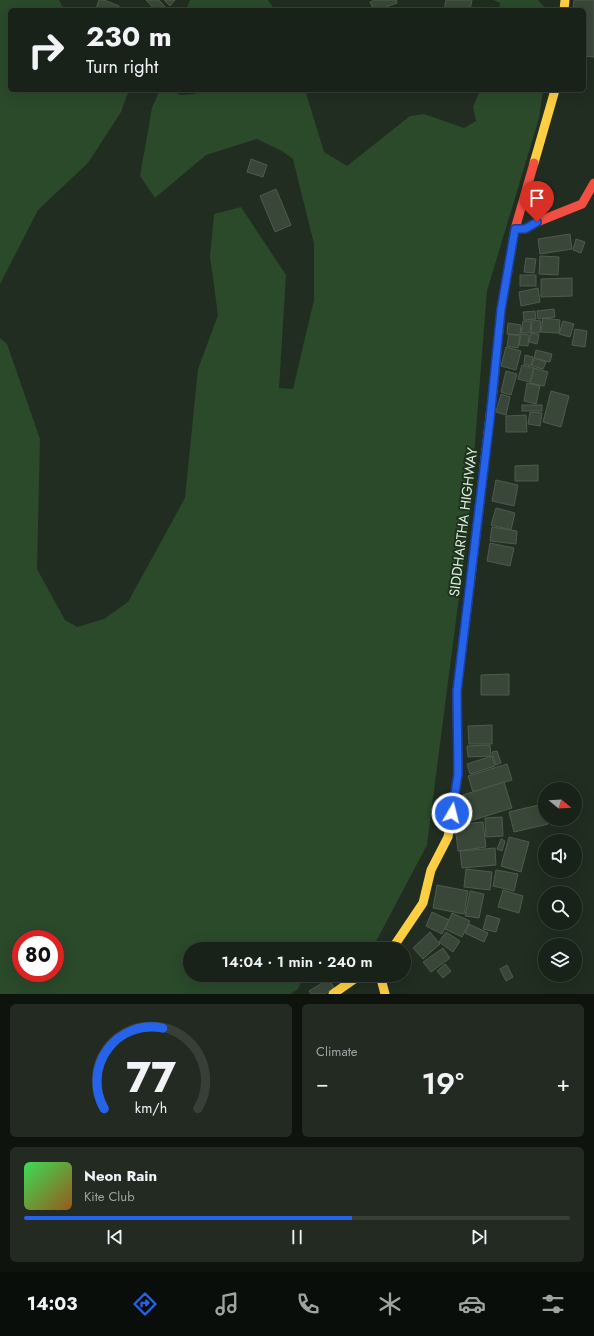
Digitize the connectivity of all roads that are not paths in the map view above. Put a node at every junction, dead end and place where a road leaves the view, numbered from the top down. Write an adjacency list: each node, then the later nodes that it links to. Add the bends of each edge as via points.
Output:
1 (554, 92): 3 (main road, SIDDHARTHA HIGHWAY)
2 (594, 183): 3 (main road, via 582,204 525,229)
3 (515, 229): 4 (main road, SIDDHARTHA HIGHWAY, via 501,310 457,691 458,774 452,813 448,837 432,870 423,903)
4 (397, 942)
5 (350, 982): 7 (main road)
6 (382, 982): 8 (main road)
7 (333, 994)
8 (385, 994)

